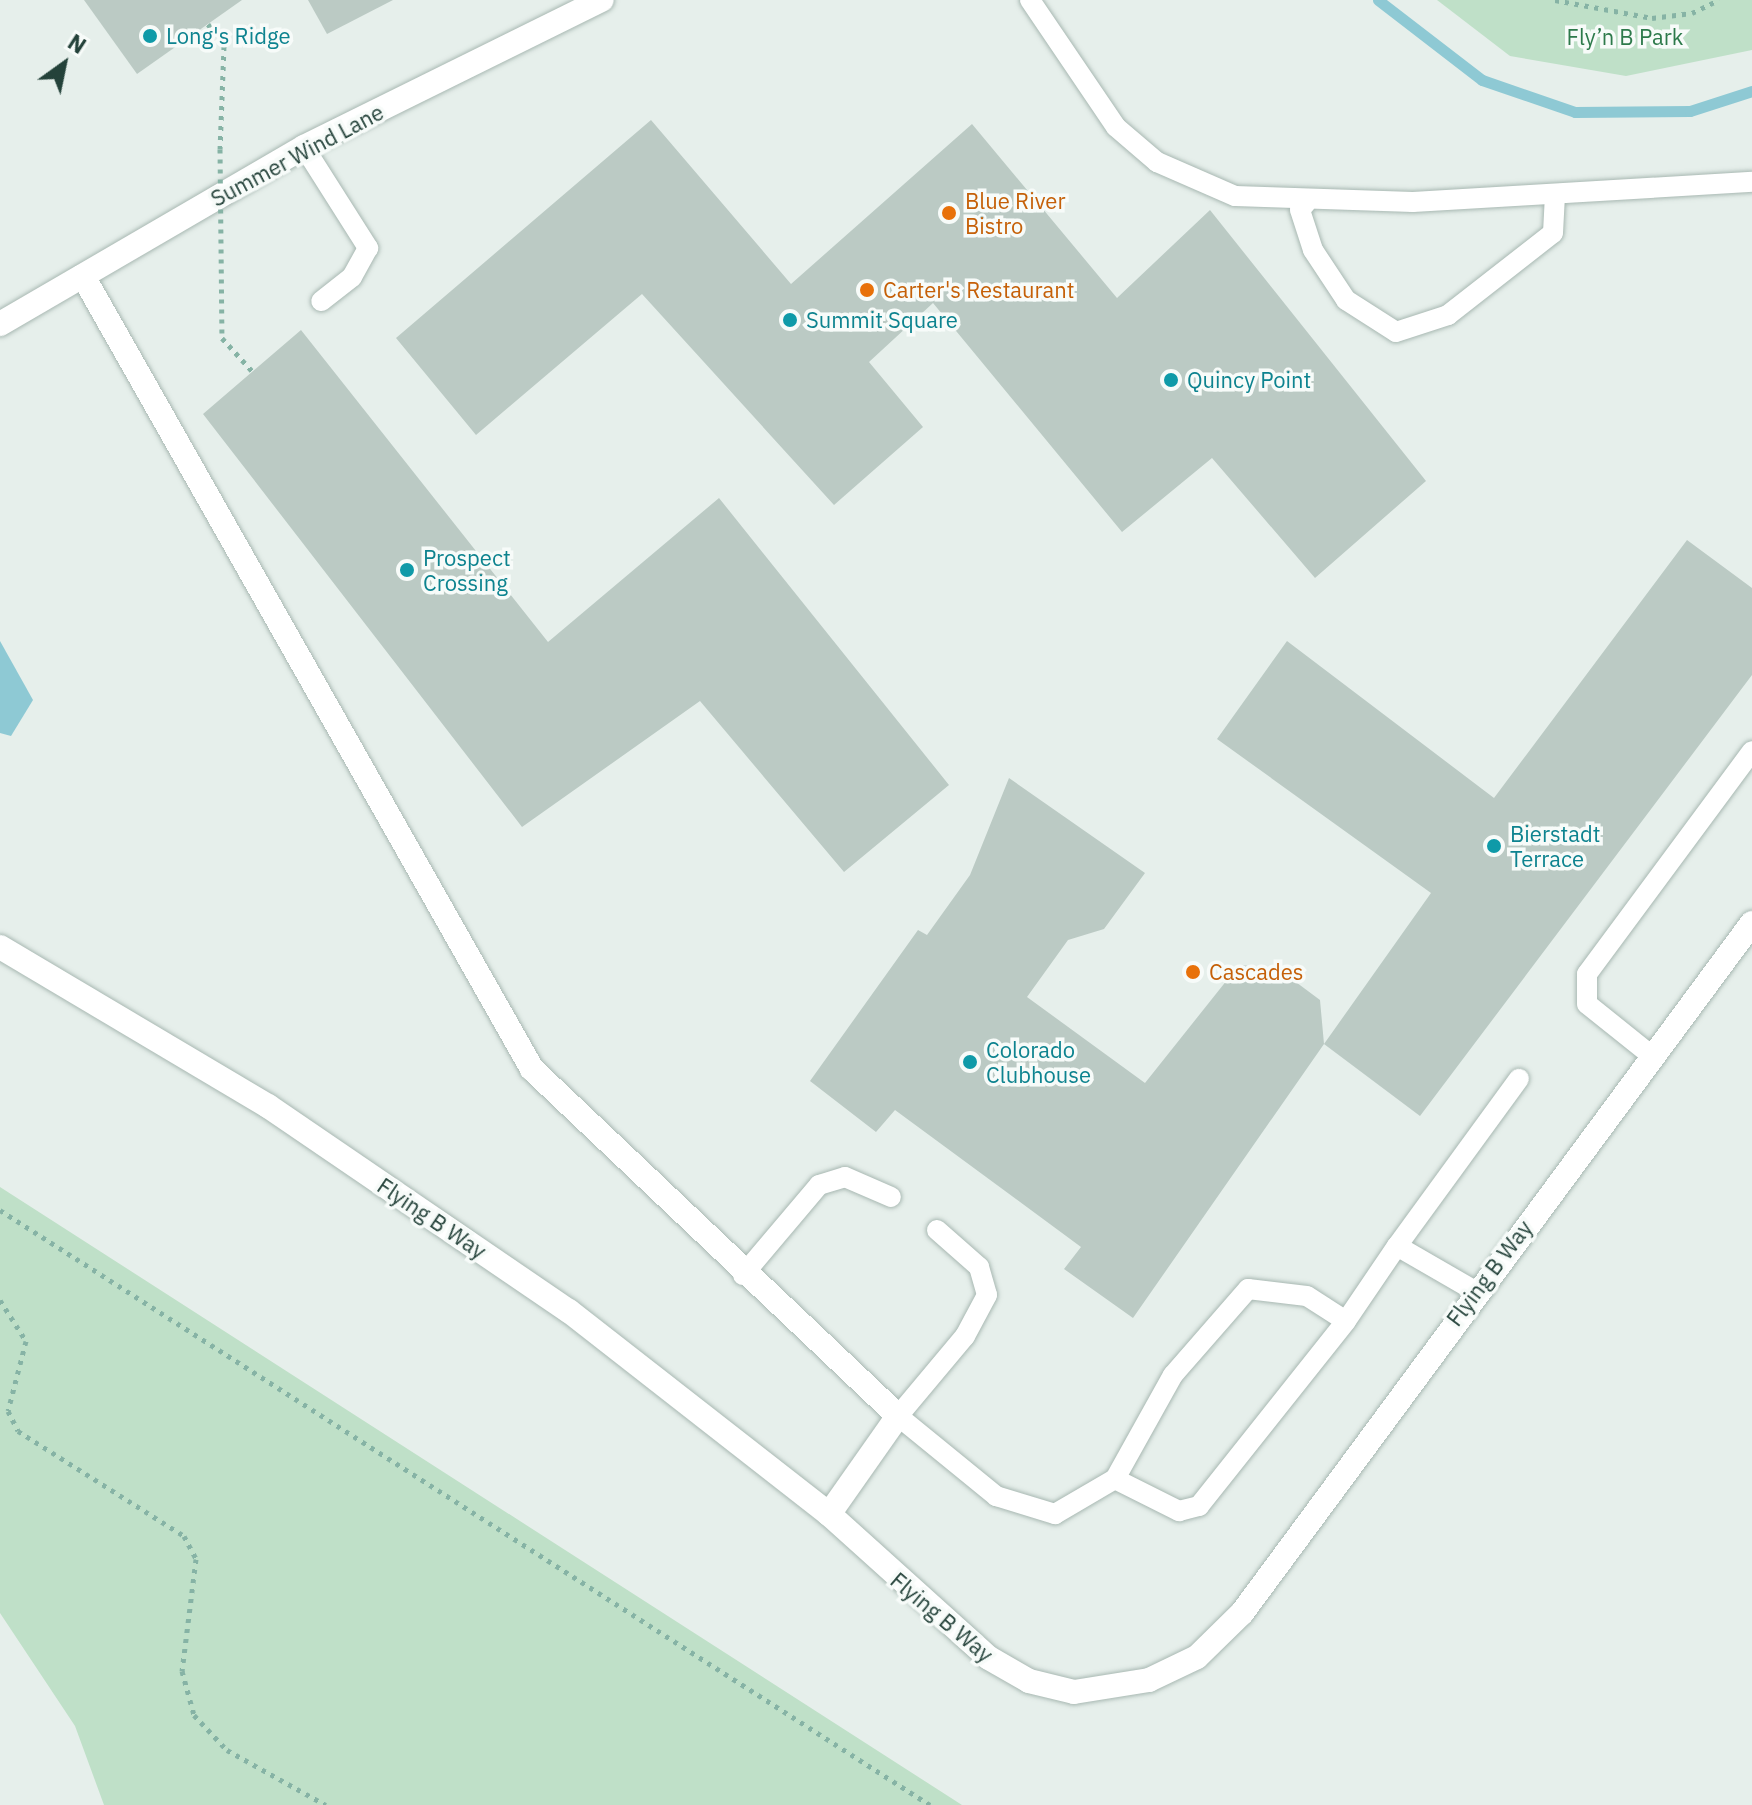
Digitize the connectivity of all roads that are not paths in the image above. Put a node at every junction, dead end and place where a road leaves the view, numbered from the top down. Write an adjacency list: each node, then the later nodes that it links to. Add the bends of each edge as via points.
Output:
1 (602, 0): 3 (street, Summer Wind Lane)
2 (1030, 0): 6 (lane, via 1100,106 1157,162 1235,196)
3 (304, 147): 7 (street, Summer Wind Lane); 8 (lane, via 368,248 359,270)
4 (1752, 182): 5 (lane)
5 (1555, 194): 6 (lane); 6 (lane, via 1553,233 1448,315 1396,332 1346,300 1313,250 1300,210)
6 (1306, 203)
7 (83, 276): 9 (street, Summer Wind Lane); 18 (street, via 532,1069)
8 (321, 301)
9 (0, 324)
10 (1752, 751): 13 (lane, via 1587,974 1587,1004)
11 (1752, 923): 13 (street, Flying B Way)
12 (0, 947): 23 (street, Flying B Way, via 268,1106 569,1311)
13 (1652, 1056): 19 (street, Flying B Way)
14 (1519, 1079): 17 (lane)
15 (891, 1197): 18 (lane, via 845,1177 819,1185)
16 (937, 1230): 21 (lane, via 979,1267 987,1295 965,1336)
17 (1397, 1246): 19 (lane); 20 (lane)
18 (743, 1275): 21 (street)
19 (1475, 1291): 23 (street, Flying B Way, via 1242,1613 1197,1657 1149,1680 1074,1692 1029,1681 989,1658)
20 (1346, 1321): 22 (lane, via 1199,1506 1179,1511); 22 (lane, via 1307,1296 1248,1289 1173,1375)
21 (898, 1416): 22 (lane, via 996,1496 1055,1514); 23 (street)
22 (1115, 1479)
23 (829, 1514)

